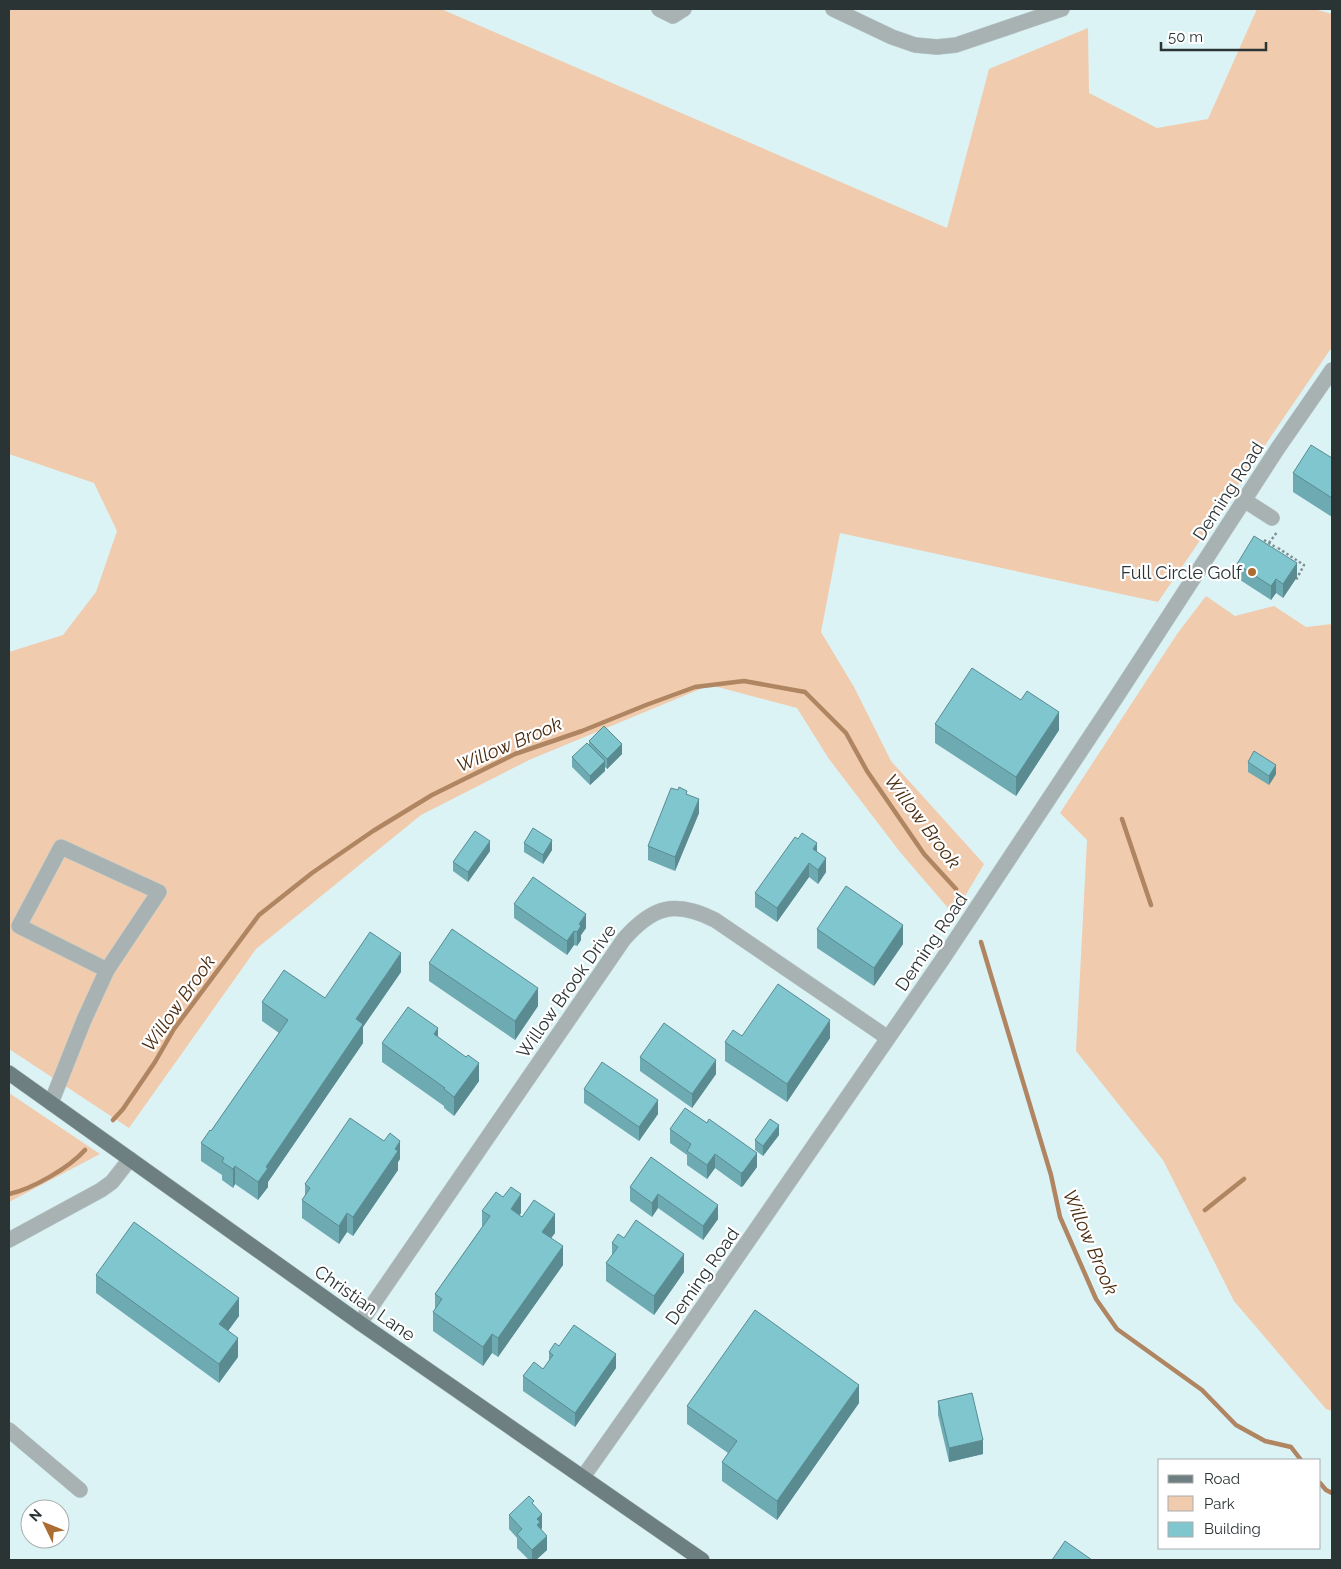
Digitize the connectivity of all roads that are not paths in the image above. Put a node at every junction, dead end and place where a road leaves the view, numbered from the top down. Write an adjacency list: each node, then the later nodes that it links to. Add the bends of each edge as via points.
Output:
1 (659, 9): 2 (street, via 673,16)
2 (684, 9)
3 (833, 9): 4 (street, via 892,37 915,45 936,47 956,46)
4 (1062, 9)
5 (1332, 370): 6 (street, Deming Road)
6 (1244, 500): 7 (street); 9 (street, Deming Road)
7 (1275, 524)
8 (107, 970): 8 (street, via 159,892 61,847 19,926); 11 (street)
9 (888, 1038): 14 (street, Willow Brook Drive, via 700,912 667,908 650,915 624,939); 16 (street, Deming Road)
10 (9, 1073): 11 (main road, Christian Lane)
11 (51, 1103): 12 (main road, Christian Lane)
12 (130, 1159): 13 (street, via 112,1182 101,1190); 14 (main road, Christian Lane)
13 (9, 1240)
14 (360, 1323): 16 (main road, Christian Lane)
15 (9, 1430): 17 (street)
16 (583, 1477): 18 (main road, Christian Lane)
17 (80, 1490)
18 (702, 1560)

